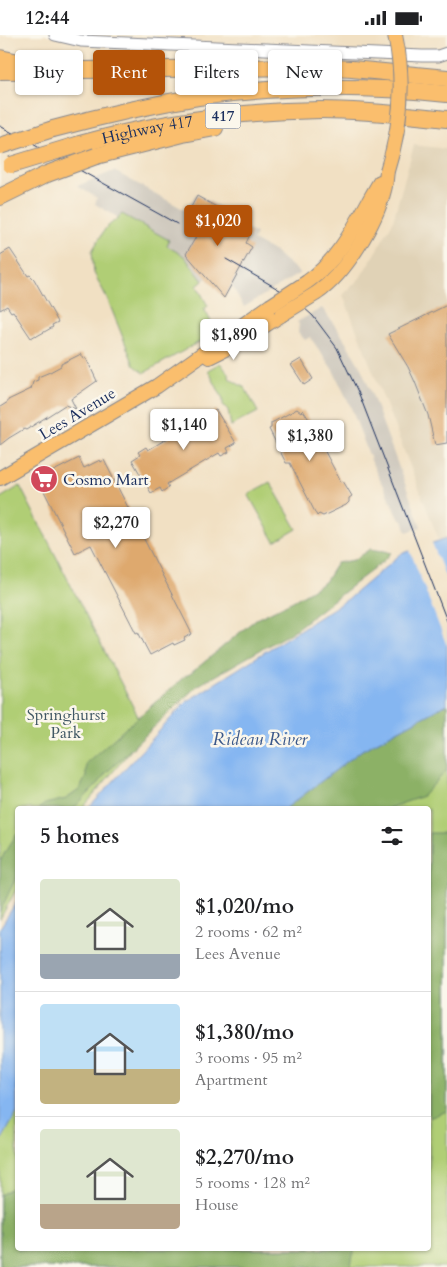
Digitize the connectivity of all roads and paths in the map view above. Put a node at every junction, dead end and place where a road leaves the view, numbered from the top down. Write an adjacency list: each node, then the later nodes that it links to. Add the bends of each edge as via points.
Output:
1 (55, 35): 3 (street, via 81,41 403,56)
2 (395, 35): 15 (main road, Lees Avenue, bridge, via 400,67 400,107)
3 (447, 53)
4 (0, 58): 5 (highway)
5 (15, 61)
6 (83, 69): 9 (highway, via 312,67)
7 (15, 70): 8 (highway)
8 (0, 71)
9 (447, 78)
10 (447, 95): 13 (highway, Highway 417 / 417, bridge, via 421,91 308,89 174,101 53,129)
11 (369, 113): 12 (highway, Highway 417 / 417); 14 (highway, Highway 417 / 417, bridge, via 323,110 238,115 161,125 80,144); 16 (highway, bridge, via 182,134 96,156)
12 (447, 119)
13 (0, 146)
14 (6, 167)
15 (387, 171): 19 (main road, Lees Avenue, bridge, via 342,247 323,269); 19 (main road, Lees Avenue, bridge, via 380,203 353,255 324,289 240,342)
16 (47, 174): 17 (highway); 18 (highway)
17 (0, 190)
18 (0, 197)
19 (170, 377): 20 (main road, Lees Avenue)
20 (0, 478)

